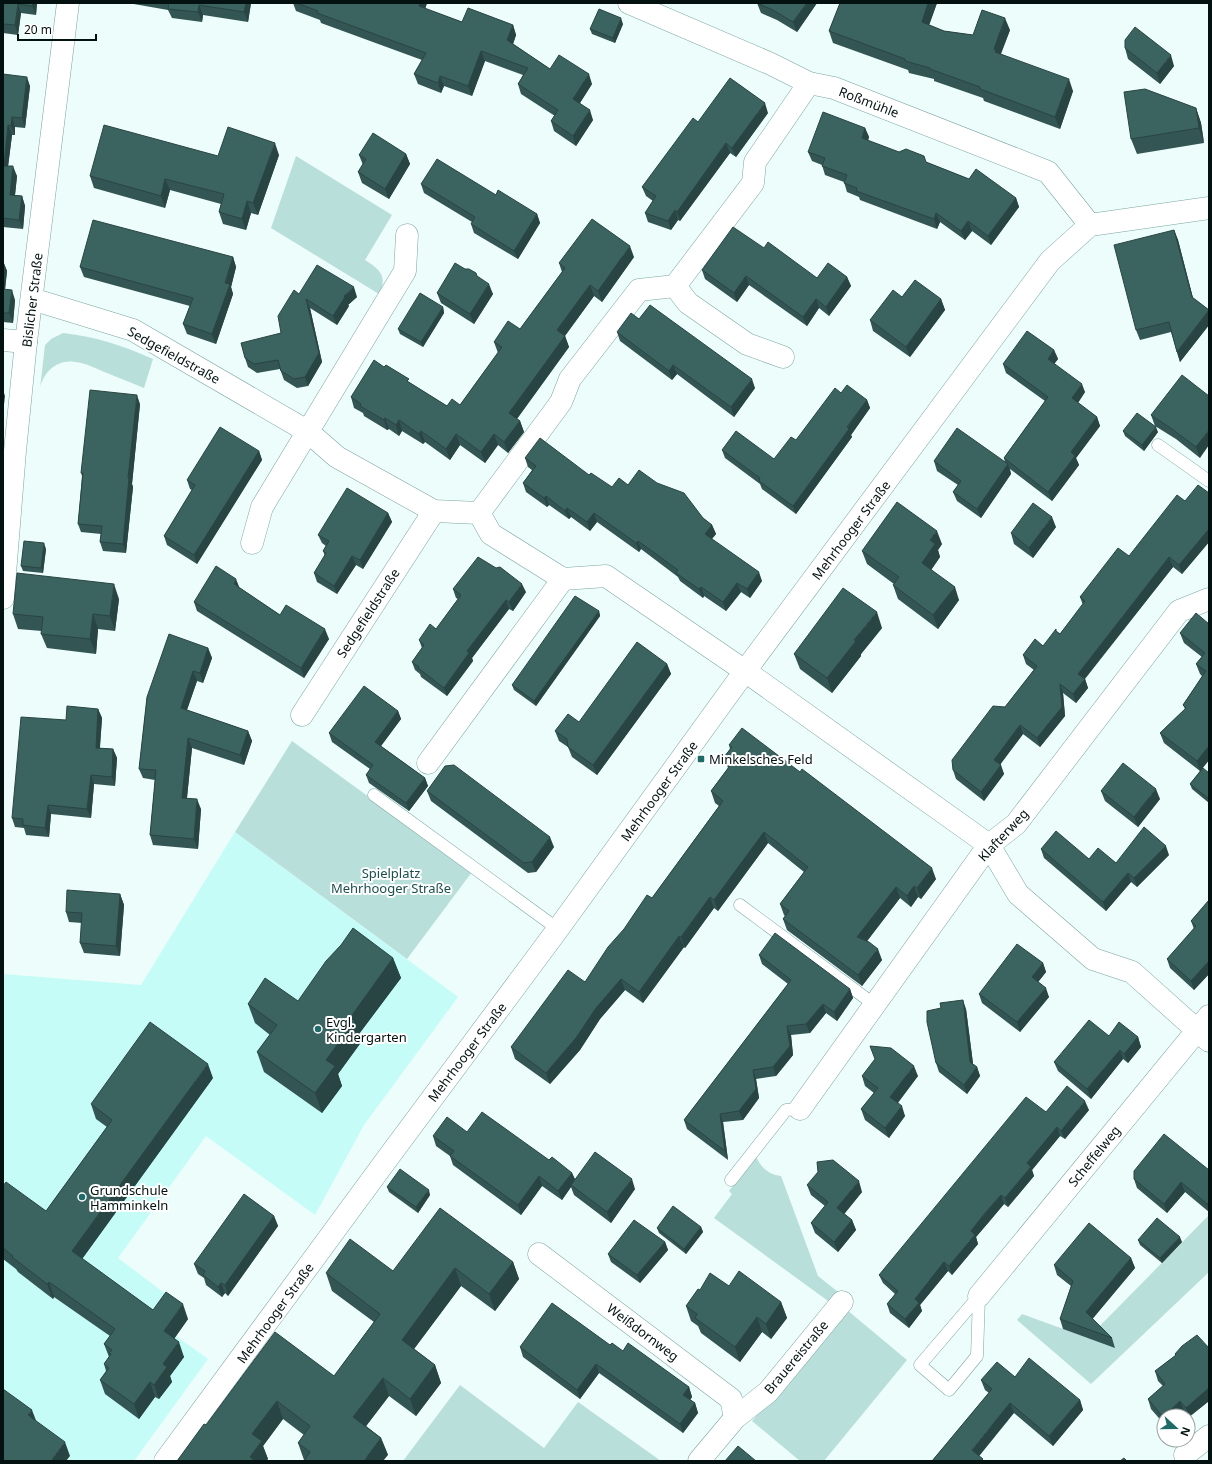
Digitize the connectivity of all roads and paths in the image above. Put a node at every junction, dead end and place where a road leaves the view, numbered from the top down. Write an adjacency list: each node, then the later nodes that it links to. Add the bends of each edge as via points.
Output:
1 (68, 3): 8 (street, Bislicher Straße)
2 (629, 3): 3 (street, Roßmühle)
3 (809, 83): 5 (street, Roßmühle, via 834,88 1048,172); 7 (street, via 755,162 753,183)
4 (1209, 208): 5 (street)
5 (1090, 225): 22 (street, Mehrhooger Straße, via 1050,261)
6 (407, 235): 12 (street, via 406,271)
7 (675, 286): 11 (street, via 688,304 747,344); 17 (street, via 639,290 570,379 561,402)
8 (32, 299): 10 (street, Bislicher Straße); 12 (street, Sedgefieldstraße, via 133,330)
9 (3, 340): 10 (street)
10 (26, 342): 14 (street, Bislicher Straße)
11 (783, 356)
12 (307, 431): 16 (street, Sedgefieldstraße, via 336,457); 18 (street, via 262,507)
13 (1158, 445): 15 (lane)
14 (9, 450): 20 (street, Bislicher Straße)
15 (1209, 481)
16 (434, 511): 17 (street, Sedgefieldstraße); 23 (street, Sedgefieldstraße)
17 (479, 513): 19 (street, via 491,534)
18 (252, 543)
19 (563, 579): 22 (street, via 606,576); 24 (street)
20 (3, 598)
21 (1209, 599): 26 (street, Klafterweg, via 1179,611 1016,824)
22 (745, 671): 26 (street); 28 (street, Mehrhooger Straße)
23 (302, 715)
24 (428, 763)
25 (374, 795): 28 (lane)
26 (989, 845): 29 (street, Klafterweg); 30 (street, via 1018,894 1093,959 1132,972)
27 (740, 905): 29 (lane)
28 (558, 929): 39 (street, Mehrhooger Straße)
29 (875, 1005): 31 (street, Klafterweg)
30 (1205, 1029): 34 (street, Scheffelweg)
31 (800, 1109): 32 (lane, via 786,1110)
32 (731, 1180)
33 (539, 1254): 36 (street, Weißdornweg, via 731,1399)
34 (979, 1296): 34 (lane, via 920,1365 950,1390 977,1356)
35 (842, 1302): 36 (street, Brauereistraße, via 768,1392)
36 (735, 1418): 40 (street, Brauereistraße)
37 (1209, 1436): 38 (street)
38 (1186, 1456)
39 (165, 1461)
40 (699, 1461)

